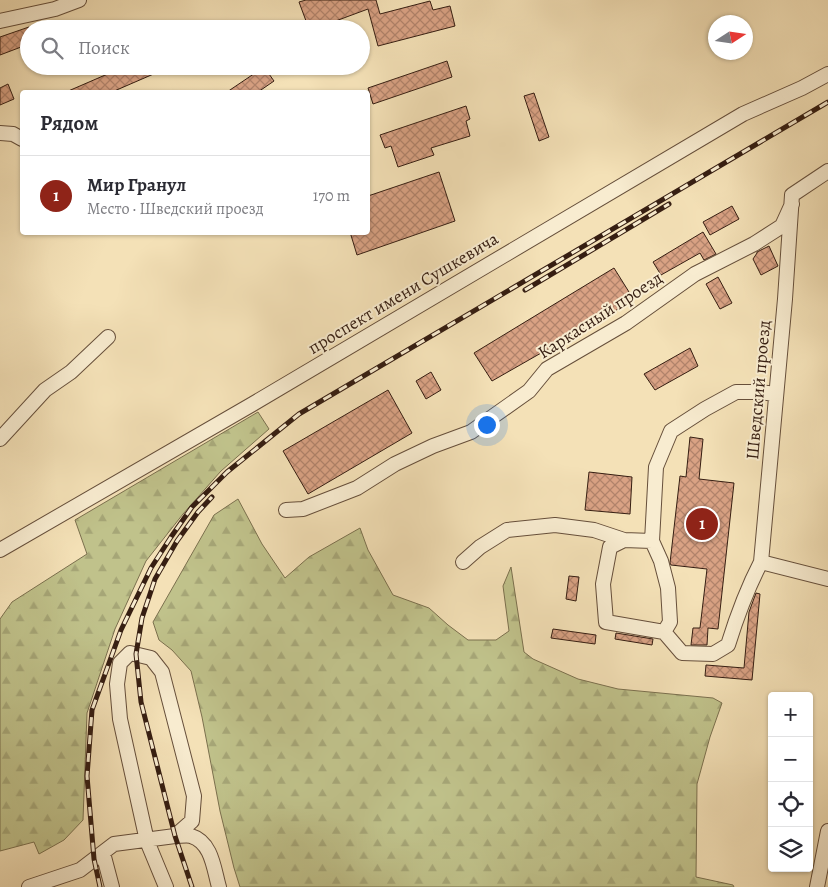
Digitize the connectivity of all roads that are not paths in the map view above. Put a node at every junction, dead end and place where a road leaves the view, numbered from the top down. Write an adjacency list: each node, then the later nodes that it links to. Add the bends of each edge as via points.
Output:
1 (79, 0): 2 (street, via 55,9)
2 (0, 21)
3 (828, 74): 14 (street, проспект имени Сушкевича, via 743,114)
4 (0, 133): 5 (street)
5 (20, 138)
6 (828, 171): 7 (street, via 792,195)
7 (792, 204): 9 (street, Шведский проезд); 11 (street, Каркасный проезд, via 782,226 695,274 626,323 547,369 529,391 471,432 395,464 356,488 303,509)
8 (108, 337): 10 (street, via 71,372 45,390)
9 (776, 394): 13 (street, via 736,392 671,431 656,467); 16 (street, Шведский проезд)
10 (0, 439)
11 (286, 510)
12 (624, 540): 13 (street); 15 (street, via 594,530 555,525 507,530); 18 (street, via 610,547 603,584 606,622)
13 (652, 541): 18 (street, via 668,588 670,622)
14 (0, 550)
15 (463, 562)
16 (761, 562): 17 (street); 18 (street, via 749,584 728,645 712,654 682,653)
17 (828, 579)
18 (664, 632)
19 (828, 831): 27 (street)
20 (175, 836): 21 (street); 21 (street, via 192,821 194,796 162,672 151,658 130,653 120,663 117,684 120,719); 26 (street, via 191,836 204,844)
21 (147, 841): 22 (street, via 114,844); 25 (street)
22 (103, 853): 23 (street, via 80,870); 24 (street)
23 (29, 887)
24 (112, 887)
25 (166, 887)
26 (219, 887)
27 (817, 887)

